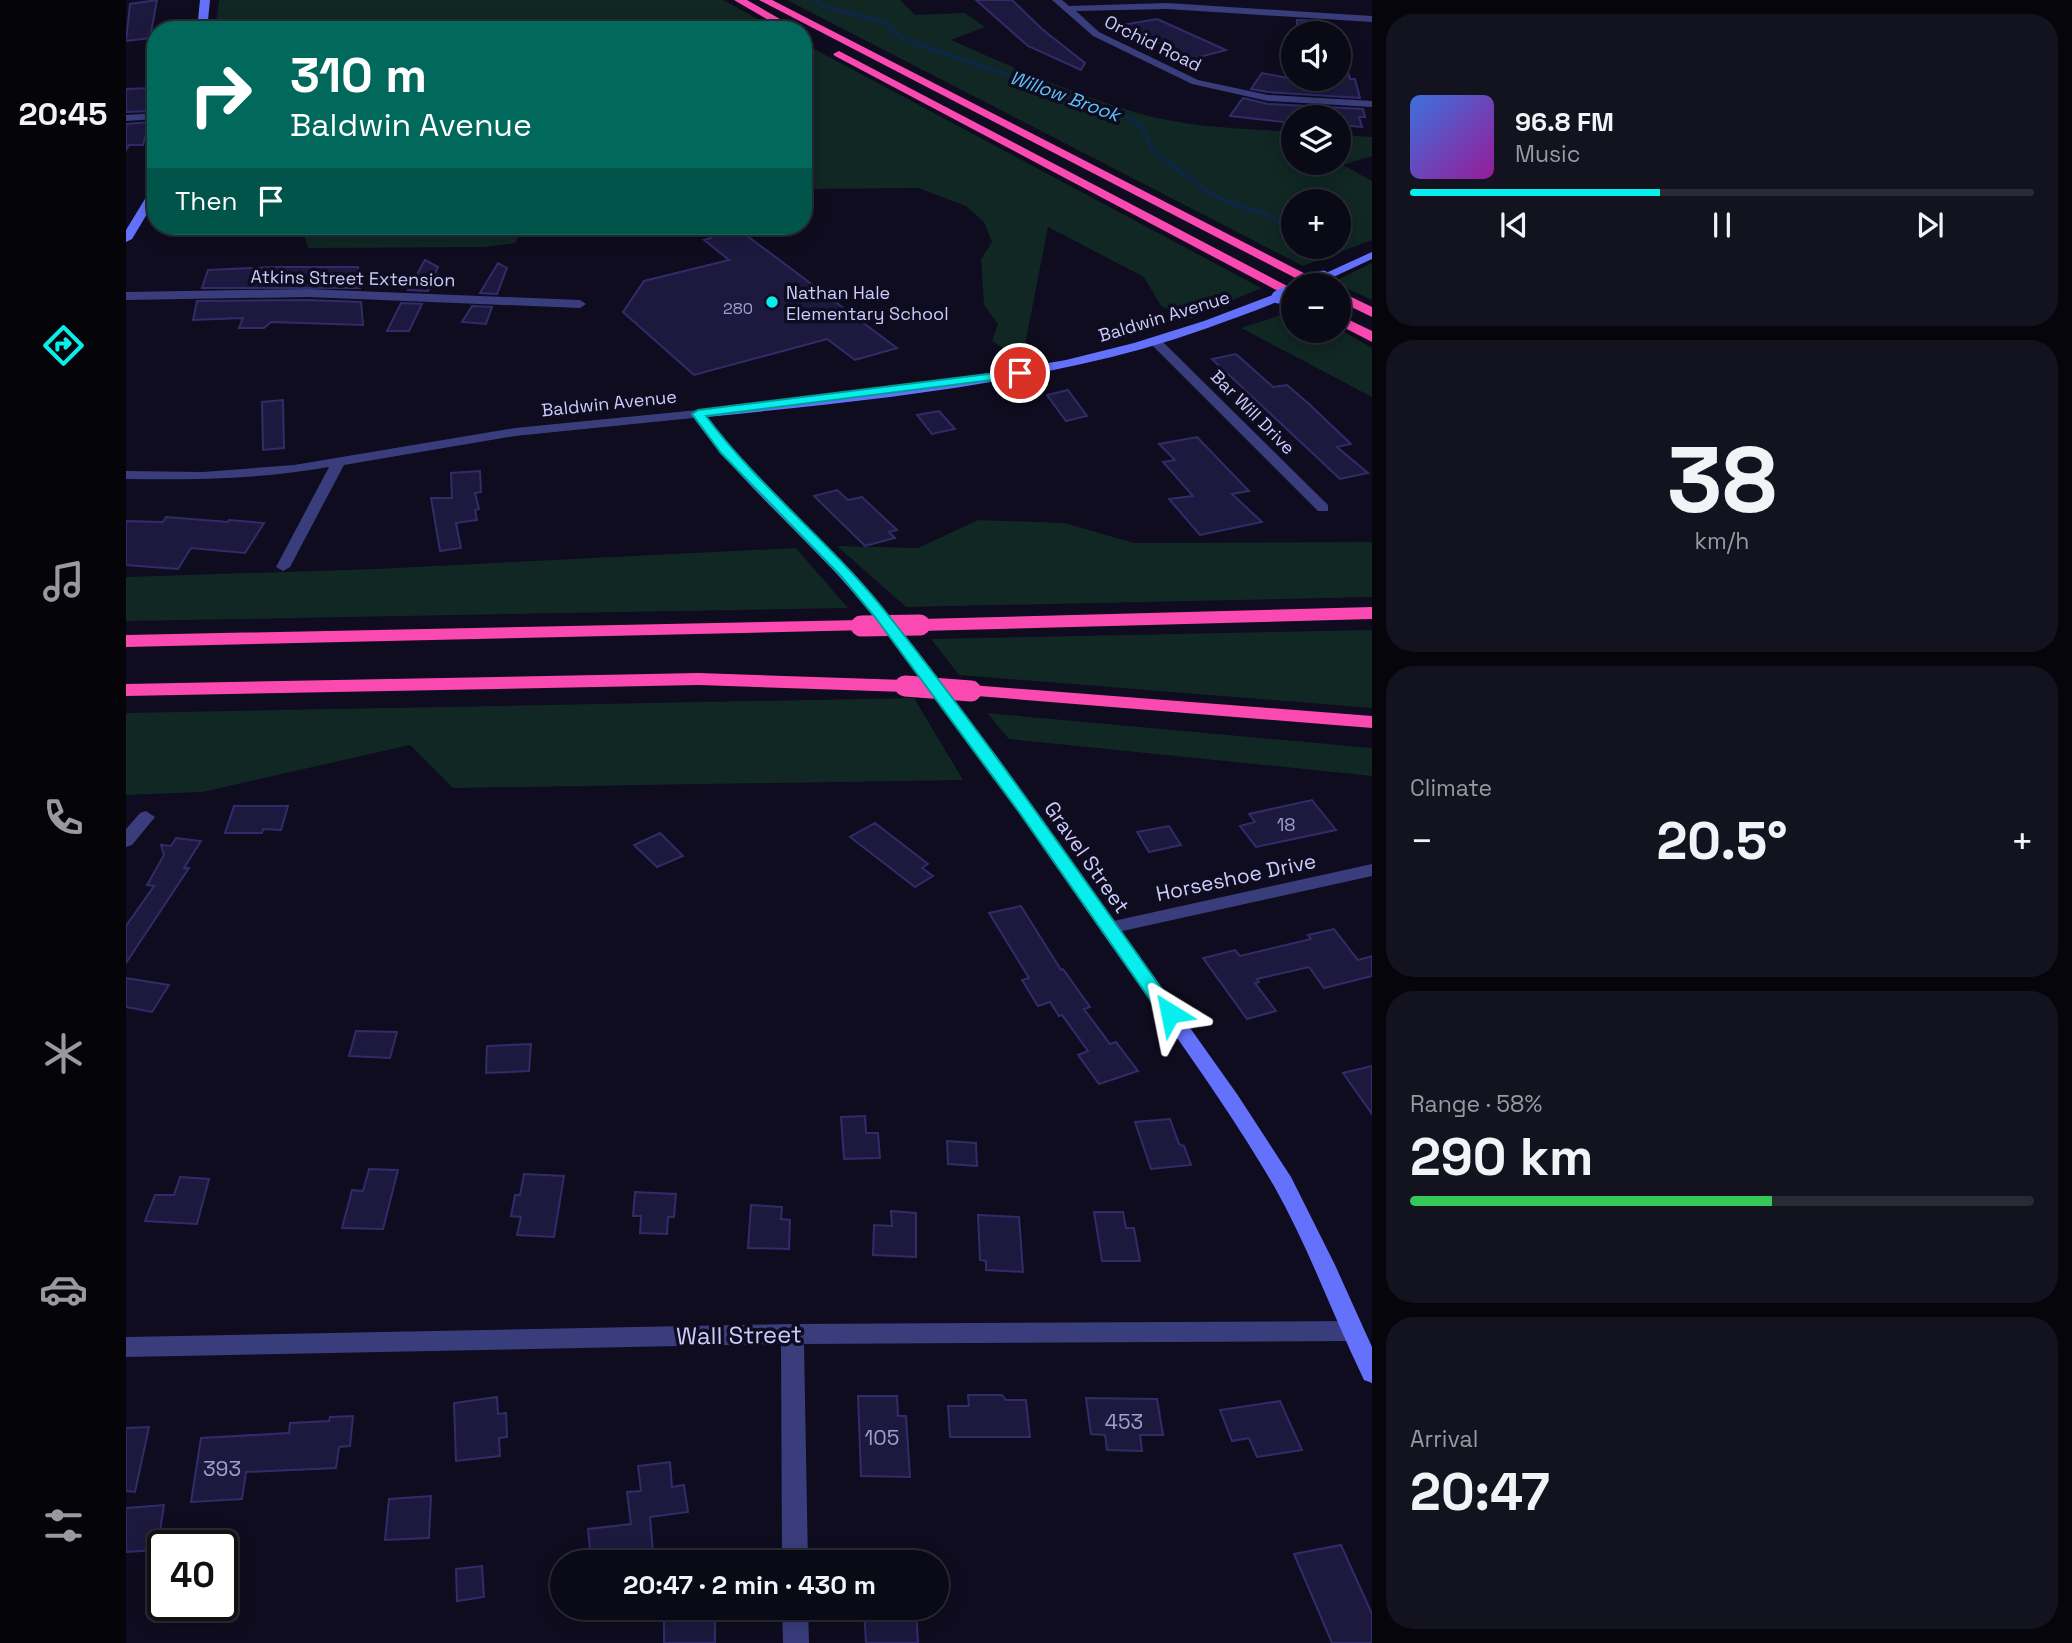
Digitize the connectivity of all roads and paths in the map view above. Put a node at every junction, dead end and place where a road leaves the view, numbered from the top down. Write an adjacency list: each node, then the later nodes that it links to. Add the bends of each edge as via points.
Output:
1 (205, 0): 8 (street)
2 (739, 0): 10 (highway)
3 (764, 0): 11 (highway)
4 (1057, 0): 5 (street, Orchid Road)
5 (1065, 9): 6 (street, via 1167,6); 14 (street, Orchid Road, via 1096,34 1195,82 1268,98)
6 (1372, 19)
7 (458, 20): 9 (path)
8 (203, 21)
9 (454, 21)
10 (778, 21)
11 (806, 21)
12 (812, 24): 20 (highway)
13 (812, 40): 22 (highway)
14 (1372, 104)
15 (147, 117): 16 (street)
16 (126, 118)
17 (147, 204): 18 (street)
18 (126, 239)
19 (1372, 255): 21 (street)
20 (1305, 273)
21 (1337, 273)
22 (1281, 286)
23 (126, 296): 26 (street, Atkins Street Extension, via 308,293)
24 (1281, 296): 30 (street, Baldwin Avenue, bridge)
25 (1351, 302): 27 (highway)
26 (580, 304)
27 (1372, 313)
28 (1351, 326): 29 (highway)
29 (1372, 337)
30 (1156, 342): 31 (street, Baldwin Avenue, via 1010,375); 34 (street, Bar Will Drive)
31 (698, 414): 32 (street, Baldwin Avenue, via 515,432); 43 (street, Gravel Street, via 725,451 880,614)
32 (339, 461): 33 (street, Baldwin Avenue, via 204,477); 35 (street)
33 (126, 475)
34 (1323, 508)
35 (283, 567)
36 (1372, 613): 37 (highway, bridge)
37 (126, 641)
38 (126, 690): 39 (highway, bridge, via 699,679 905,686)
39 (1372, 722)
40 (146, 817): 41 (street)
41 (126, 841)
42 (1372, 870): 43 (street, Horseshoe Drive)
43 (1109, 928): 44 (street, Gravel Street, via 1277,1172)
44 (1353, 1331): 45 (street, Wall Street); 47 (street, Gravel Street)
45 (792, 1334): 46 (street, Wall Street); 48 (street)
46 (126, 1347)
47 (1372, 1373)
48 (795, 1550)
49 (795, 1620): 50 (street)
50 (796, 1643)

